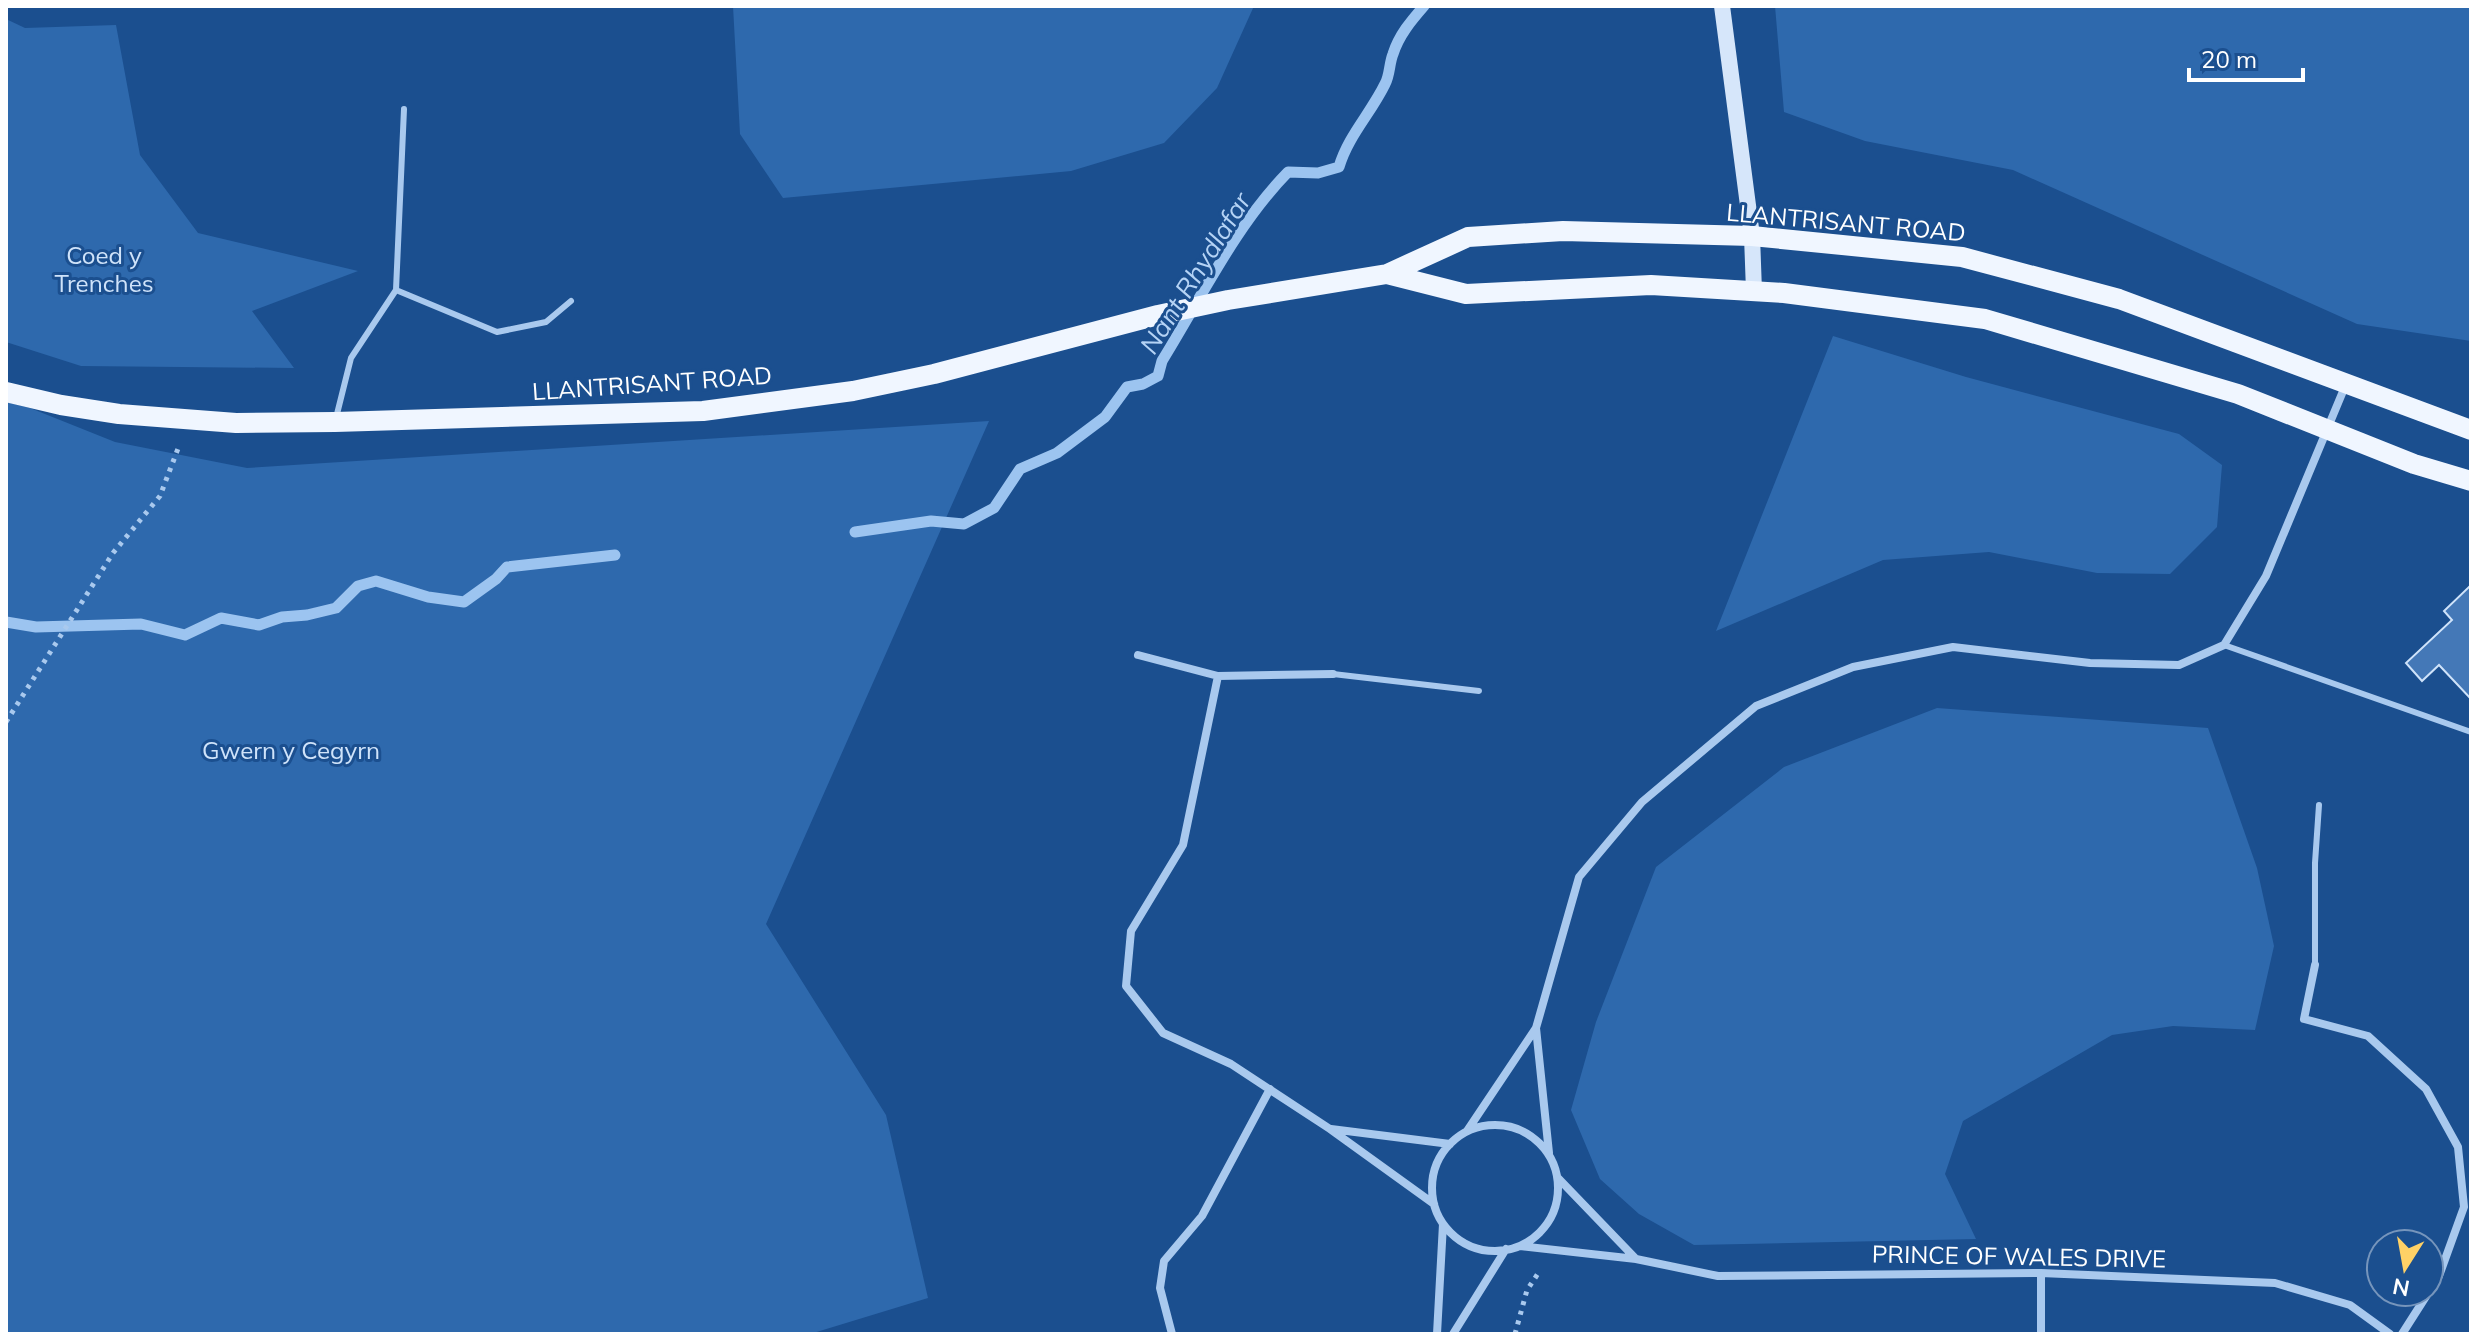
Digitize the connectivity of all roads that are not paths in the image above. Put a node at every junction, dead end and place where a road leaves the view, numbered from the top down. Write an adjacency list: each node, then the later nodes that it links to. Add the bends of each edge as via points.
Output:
1 (1722, 6): 3 (street)
2 (404, 109): 5 (lane)
3 (1752, 236): 4 (main road, LLANTRISANT ROAD, via 1563,231 1468,237); 6 (street); 8 (main road, LLANTRISANT ROAD, via 1962,257 2119,299)
4 (1387, 274): 6 (main road, LLANTRISANT ROAD, via 1466,294 1651,285); 10 (main road, LLANTRISANT ROAD, via 1228,300 934,374 764,404 703,411)
5 (396, 290): 7 (lane, via 497,332 546,322); 10 (lane, via 351,358)
6 (1754, 291): 11 (main road, LLANTRISANT ROAD, via 1985,319 2238,394)
7 (571, 301)
8 (2346, 382): 11 (street); 12 (main road, LLANTRISANT ROAD)
9 (6, 392): 10 (main road, LLANTRISANT ROAD, via 61,405 188,421)
10 (335, 422)
11 (2326, 430): 13 (main road, LLANTRISANT ROAD); 14 (street, via 2266,576)
12 (2471, 430)
13 (2471, 481)
14 (2224, 645): 19 (lane); 22 (street, via 2179,665 2090,663 1953,647 1853,667 1756,706 1642,802 1579,877)
15 (1138, 655): 17 (street)
16 (1333, 674): 17 (street); 18 (lane)
17 (1218, 676): 23 (street, via 1183,845 1131,931 1126,986 1163,1033 1231,1064)
18 (1479, 691)
19 (2471, 732)
20 (2319, 805): 21 (lane)
21 (2315, 965): 40 (street, via 2304,1019 2368,1036 2426,1089 2458,1147 2464,1207 2439,1276)
22 (1536, 1028): 25 (street); 27 (street)
23 (1270, 1089): 24 (street); 35 (street, via 1202,1216 1164,1261 1160,1288)
24 (1330, 1129): 26 (street); 29 (street)
25 (1467, 1131): 26 (street); 27 (street, via 1489,1125 1514,1128 1534,1137)
26 (1450, 1144): 29 (street, via 1432,1182)
27 (1549, 1154): 28 (street)
28 (1558, 1177): 31 (street, via 1550,1219); 33 (street)
29 (1434, 1204): 30 (street)
30 (1443, 1224): 32 (street, via 1476,1249); 36 (street)
31 (1520, 1246): 32 (street); 33 (street, PRINCE OF WALES DRIVE)
32 (1506, 1249): 37 (street)
33 (1636, 1259): 34 (street, PRINCE OF WALES DRIVE, via 1718,1276)
34 (2041, 1273): 38 (street); 39 (street, PRINCE OF WALES DRIVE, via 2275,1283 2350,1305)
35 (1172, 1334)
36 (1437, 1334)
37 (1453, 1334)
38 (2041, 1334)
39 (2390, 1334)
40 (2402, 1334)

